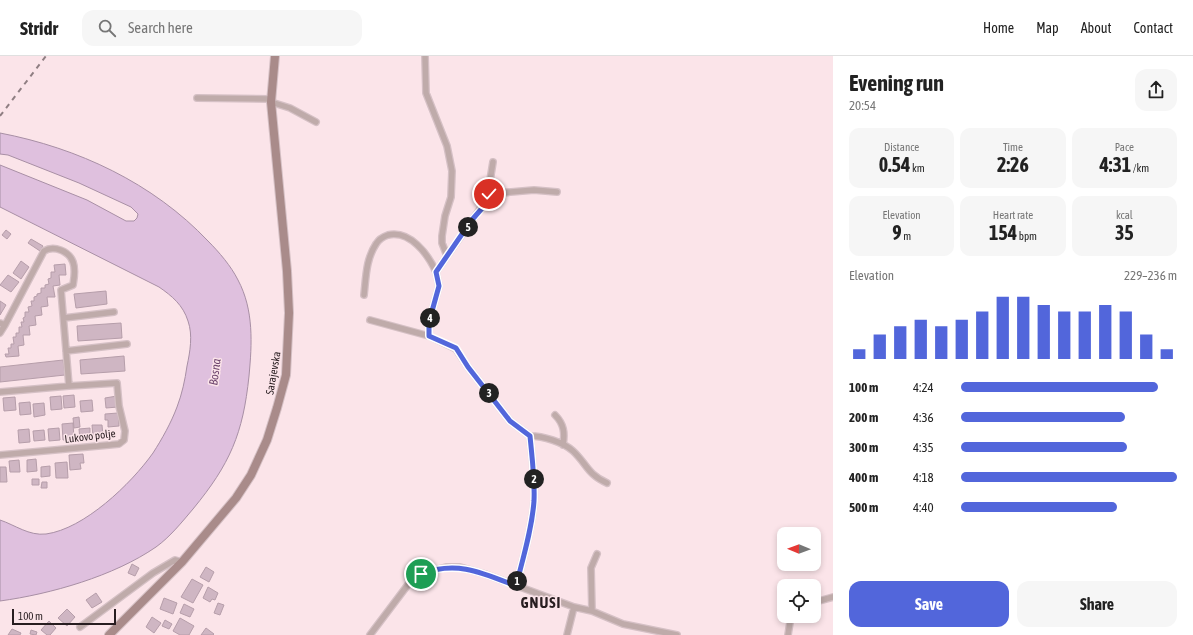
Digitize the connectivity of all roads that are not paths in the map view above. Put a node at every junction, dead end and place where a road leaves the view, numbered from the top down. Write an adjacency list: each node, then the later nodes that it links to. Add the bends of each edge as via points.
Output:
1 (275, 56): 4 (main road, Sarajevska)
2 (425, 56): 9 (street, via 426,93 447,146 452,171 451,197 442,236)
3 (197, 98): 4 (street)
4 (271, 101): 5 (street); 28 (main road, Sarajevska, via 288,278 286,375 267,440 250,475 236,498)
5 (316, 122)
6 (493, 162): 8 (street)
7 (558, 192): 8 (street, via 534,190)
8 (489, 194): 9 (street, via 484,206)
9 (447, 256): 10 (street)
10 (436, 272): 11 (street, via 424,252 411,240 400,235 382,237 376,242 368,262); 17 (street, via 439,286 429,322)
11 (364, 295)
12 (114, 312): 13 (street)
13 (64, 318): 15 (street, via 61,290 73,285 73,261 66,253 49,248 44,251); 19 (street)
14 (370, 320): 17 (street)
15 (3, 324): 16 (street)
16 (0, 333)
17 (429, 336): 23 (street, via 456,348 510,421)
18 (127, 344): 19 (street)
19 (66, 351): 20 (street)
20 (69, 386): 21 (street, Lukovo polje); 25 (street, Lukovo polje, via 117,383 125,431 124,440 119,444)
21 (0, 392)
22 (555, 415): 24 (street, via 562,421)
23 (530, 436): 24 (street); 29 (street, via 534,501)
24 (563, 445): 26 (street, via 573,451 587,470)
25 (0, 455)
26 (607, 483)
27 (597, 554): 33 (street, via 591,568)
28 (182, 562): 35 (street, via 175,560 153,573); 36 (main road, Sarajevska)
29 (516, 586): 32 (street); 37 (street, via 460,567 434,569 410,582)
30 (833, 597): 31 (street)
31 (821, 600)
32 (574, 607): 33 (street); 38 (street)
33 (592, 612): 39 (street, via 623,624)
34 (790, 623): 40 (street)
35 (80, 627)
36 (109, 635)
37 (370, 635)
38 (567, 635)
39 (677, 635)
40 (788, 635)

